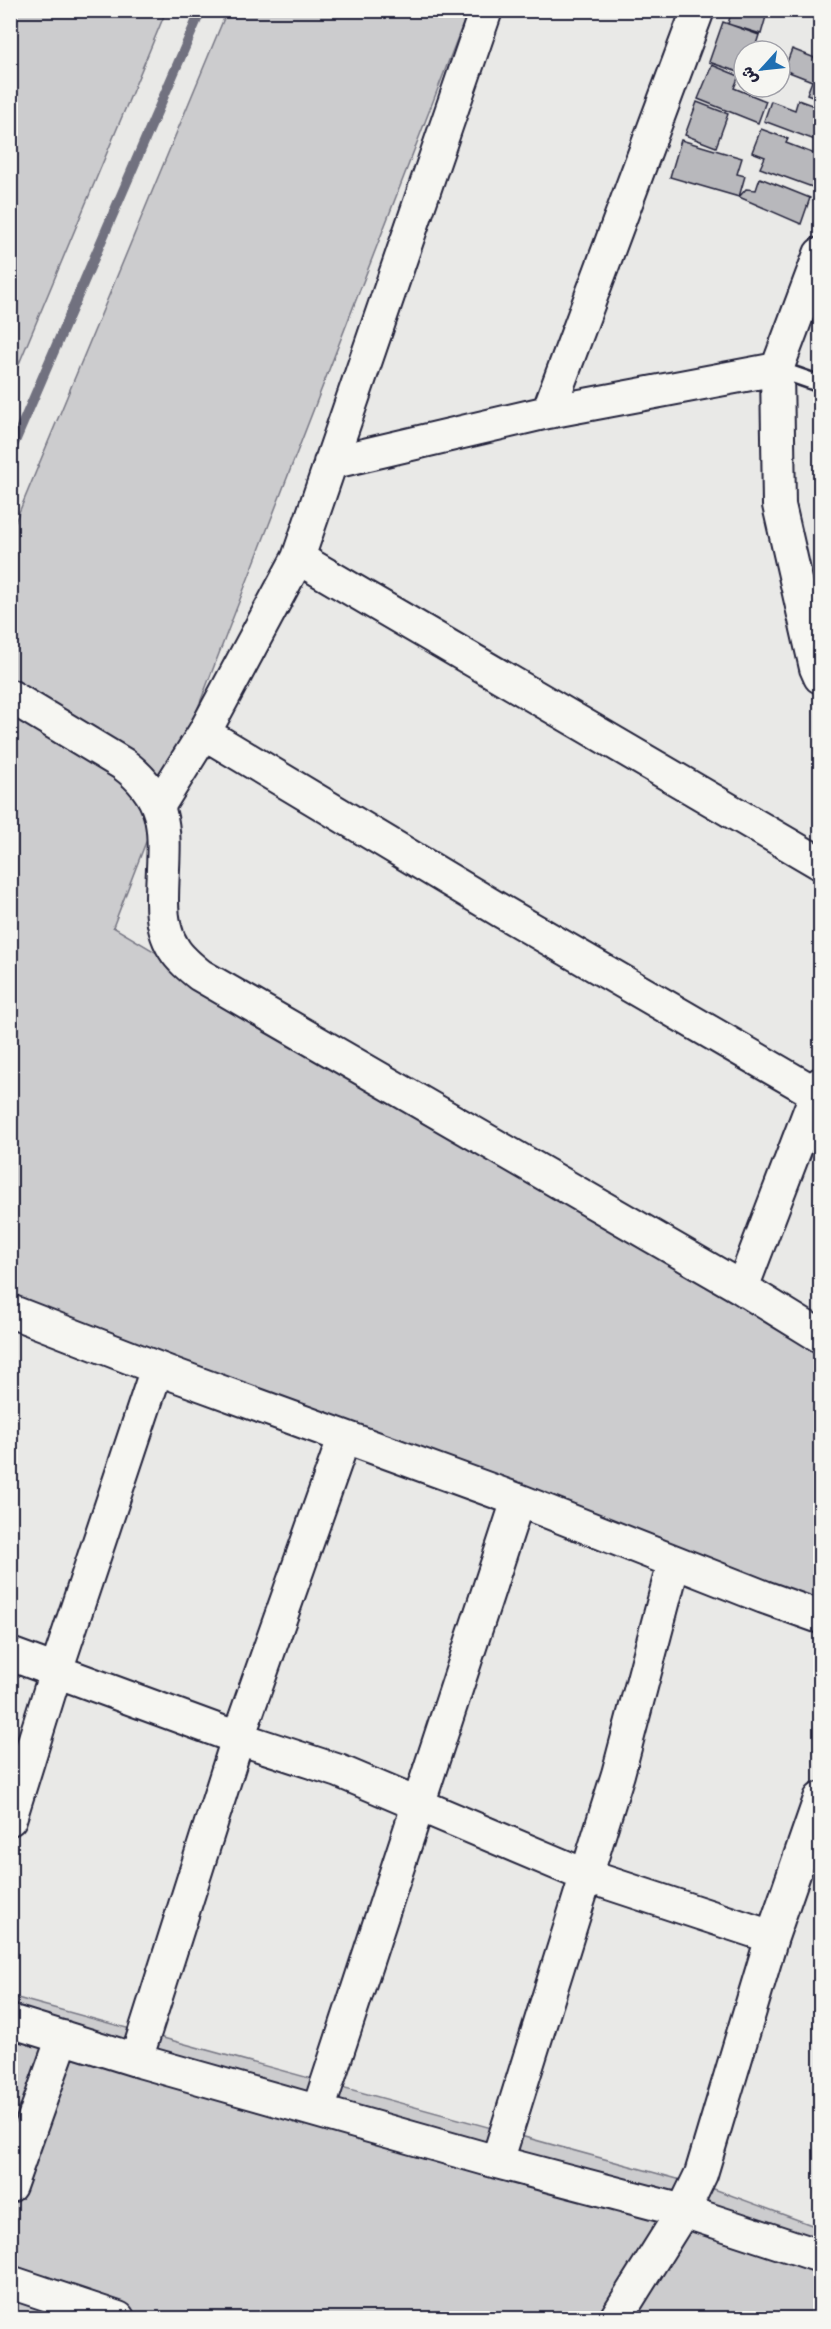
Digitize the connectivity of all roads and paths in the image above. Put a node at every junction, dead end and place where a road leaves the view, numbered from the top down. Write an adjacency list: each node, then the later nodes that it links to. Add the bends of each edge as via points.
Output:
1 (486, 10): 7 (street)
2 (698, 10): 6 (street)
3 (820, 254): 4 (street)
4 (777, 369): 5 (lane); 6 (street); 9 (street, via 779,505)
5 (820, 384)
6 (548, 412): 7 (street)
7 (330, 463): 8 (street)
8 (298, 558): 11 (street); 13 (street)
9 (820, 677)
10 (10, 696): 12 (street, via 131,769)
11 (204, 733): 12 (street); 14 (street, via 501,911)
12 (159, 804): 15 (street, via 163,821 162,915 166,933 174,949 200,975)
13 (820, 863)
14 (819, 1089): 15 (street)
15 (742, 1288): 17 (street)
16 (10, 1311): 18 (street)
17 (820, 1336)
18 (157, 1368): 19 (street); 24 (street)
19 (344, 1438): 20 (street); 25 (street)
20 (518, 1500): 21 (street); 27 (street)
21 (675, 1562): 22 (street); 29 (street)
22 (820, 1617)
23 (10, 1654): 24 (street)
24 (56, 1671): 25 (street); 28 (street)
25 (238, 1738): 27 (street, via 339,1771); 33 (street)
26 (820, 1799): 30 (street)
27 (417, 1805): 29 (street); 34 (street)
28 (10, 1819)
29 (587, 1876): 30 (street); 35 (street)
30 (772, 1937): 37 (street, via 702,2174)
31 (10, 2021): 32 (street)
32 (63, 2037): 33 (street); 36 (street)
33 (136, 2060): 34 (street)
34 (318, 2111): 35 (street)
35 (497, 2162): 37 (street)
36 (10, 2186)
37 (683, 2211): 38 (street); 41 (street)
38 (820, 2256)
39 (10, 2282): 40 (street)
40 (118, 2319)
41 (616, 2319)

